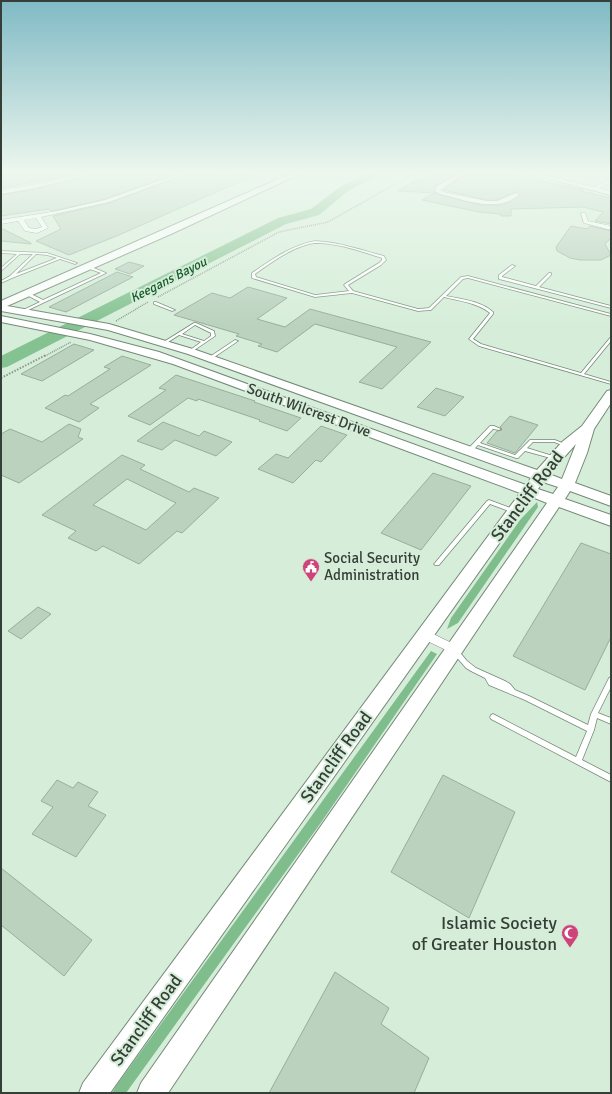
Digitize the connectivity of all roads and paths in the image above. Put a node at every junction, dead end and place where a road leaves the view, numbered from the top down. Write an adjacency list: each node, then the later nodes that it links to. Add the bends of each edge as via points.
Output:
1 (23, 224): 2 (street, via 27,230 37,231 45,228)
2 (42, 224)
3 (166, 224): 12 (main road)
4 (186, 224): 14 (main road)
5 (318, 224): 33 (path, via 279,232)
6 (595, 224): 7 (street)
7 (611, 228)
8 (1, 252): 9 (lane)
9 (18, 253): 10 (lane); 15 (lane)
10 (36, 253): 11 (lane); 18 (lane)
11 (60, 258): 12 (lane); 18 (lane)
12 (75, 263): 14 (main road); 16 (main road)
13 (512, 266): 21 (lane, via 500,278)
14 (88, 267): 20 (main road); 24 (lane, via 104,273)
15 (1, 270)
16 (46, 274)
17 (550, 274): 21 (lane)
18 (11, 277): 19 (lane)
19 (1, 280)
20 (23, 287): 24 (lane); 26 (main road)
21 (536, 288): 27 (lane)
22 (352, 292): 22 (lane, via 346,285 380,264 384,260 383,257 327,243 304,243 253,274 254,278 315,296); 23 (lane, via 418,310 430,309)
23 (443, 296): 31 (lane, via 462,278 468,277); 45 (lane, via 490,310 492,313 471,339 480,345)
24 (42, 301): 30 (lane)
25 (155, 303): 29 (lane)
26 (1, 304)
27 (611, 307)
28 (1, 308): 30 (main road, South Wilcrest Drive)
29 (173, 310)
30 (23, 311): 33 (main road, South Wilcrest Drive)
31 (611, 315)
32 (1, 319): 35 (main road, South Wilcrest Drive)
33 (103, 326): 39 (main road, South Wilcrest Drive)
34 (179, 334): 38 (lane); 38 (lane, via 195,324 213,332 213,336); 39 (lane)
35 (86, 335): 44 (main road, South Wilcrest Drive); 46 (path, via 86,339 73,341)
36 (611, 339): 40 (lane)
37 (236, 341): 43 (lane)
38 (204, 342): 42 (lane)
39 (164, 343): 42 (main road, South Wilcrest Drive)
40 (604, 347): 41 (lane); 45 (lane)
41 (611, 349)
42 (191, 352): 43 (main road, South Wilcrest Drive); 44 (main road)
43 (209, 358): 49 (main road, South Wilcrest Drive)
44 (178, 362): 52 (main road, South Wilcrest Drive)
45 (582, 374): 47 (lane)
46 (1, 378)
47 (611, 383)
48 (611, 394): 51 (main road, Stancliff Road)
49 (387, 422): 52 (main road); 53 (main road, South Wilcrest Drive)
50 (499, 429): 53 (lane, via 492,427)
51 (587, 429): 55 (main road, Stancliff Road, via 572,438); 58 (main road, Stancliff Road, via 580,453)
52 (374, 434): 57 (main road, South Wilcrest Drive)
53 (473, 447): 56 (main road, South Wilcrest Drive); 56 (lane, via 498,449)
54 (524, 448): 55 (lane); 55 (lane, via 529,440 555,441); 56 (lane)
55 (560, 452): 57 (main road, Stancliff Road)
56 (512, 461): 57 (main road, South Wilcrest Drive)
57 (535, 484): 58 (main road, South Wilcrest Drive); 60 (main road, Stancliff Road)
58 (561, 493): 59 (main road, South Wilcrest Drive); 61 (main road, South Wilcrest Drive); 64 (main road, Stancliff Road)
59 (611, 501)
60 (515, 512): 62 (lane, via 489,502); 63 (main road, Stancliff Road)
61 (611, 521)
62 (437, 564)
63 (425, 635): 64 (street); 72 (main road, Stancliff Road)
64 (454, 649): 69 (lane, via 467,666 488,678 491,683); 73 (main road, Stancliff Road)
65 (611, 680): 66 (lane)
66 (594, 714): 68 (lane); 69 (lane)
67 (493, 717): 70 (lane)
68 (611, 722)
69 (591, 730): 70 (lane)
70 (578, 762): 71 (lane)
71 (611, 779)
72 (93, 1093)
73 (151, 1093)

